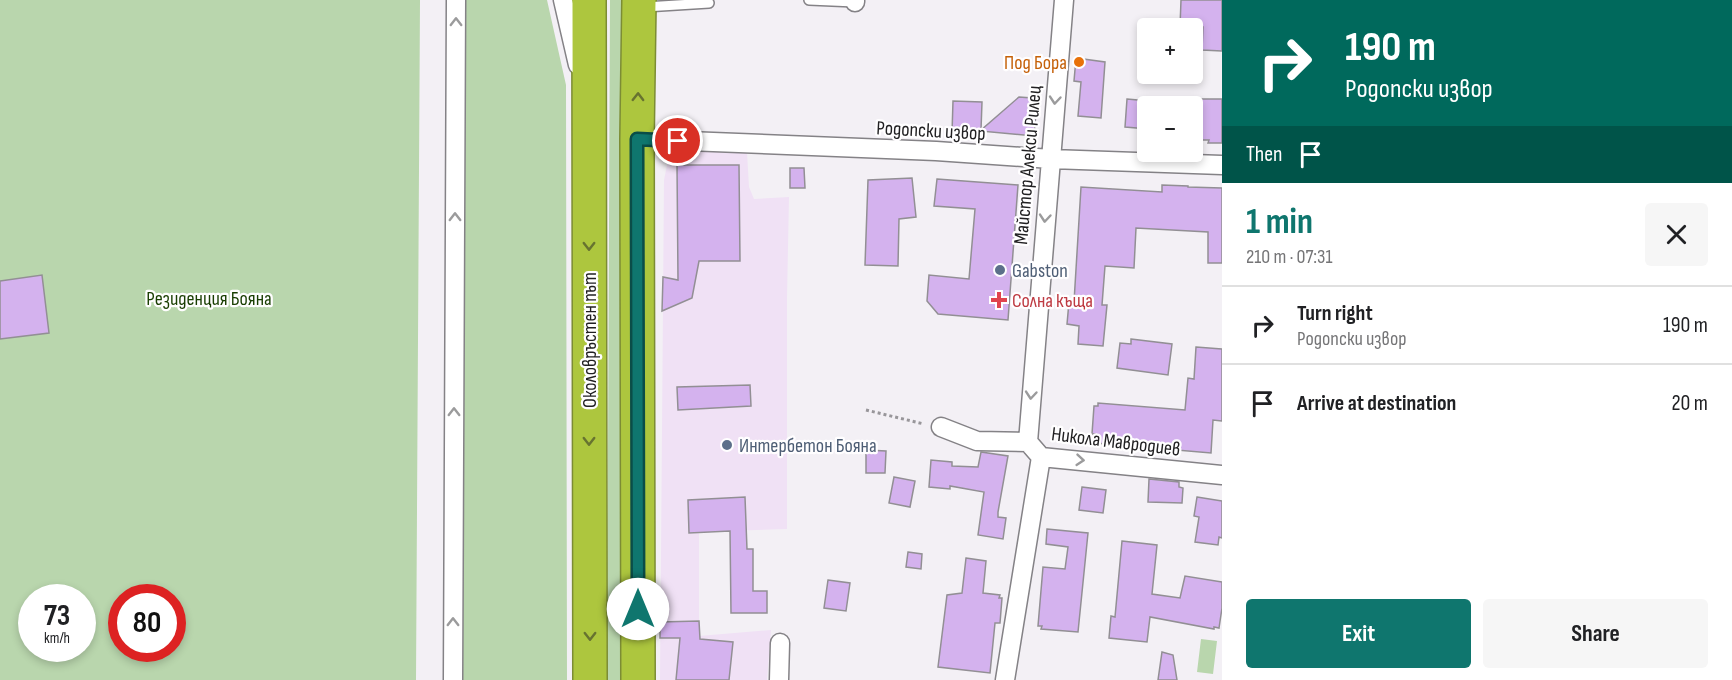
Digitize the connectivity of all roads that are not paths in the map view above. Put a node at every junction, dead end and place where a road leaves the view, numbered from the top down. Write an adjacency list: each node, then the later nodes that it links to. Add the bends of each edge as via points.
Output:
1 (456, 0): 18 (street, one-way to 1)
2 (562, 0): 9 (street)
3 (589, 0): 9 (highway, Околовръстен път)
4 (809, 0): 6 (lane)
5 (1064, 0): 11 (street, Майстор Алекси Рилец, one-way to 11)
6 (855, 1)
7 (708, 3): 8 (lane)
8 (639, 4): 10 (highway, one-way to 8)
9 (589, 111): 19 (highway, Околовръстен път, one-way to 19)
10 (637, 139): 11 (street, Родопски извор); 20 (highway)
11 (1051, 159): 12 (street, Родопски извор); 14 (street, Майстор Алекси Рилец, one-way to 14)
12 (1222, 165)
13 (941, 427): 14 (street, Никола Мавродиев, via 977,441)
14 (1028, 442): 15 (street, Никола Мавродиев)
15 (1041, 457): 16 (street, Никола Мавродиев, one-way to 16); 22 (street)
16 (1222, 475)
17 (780, 643): 21 (street)
18 (453, 680)
19 (590, 680)
20 (638, 680)
21 (779, 680)
22 (1005, 680)

